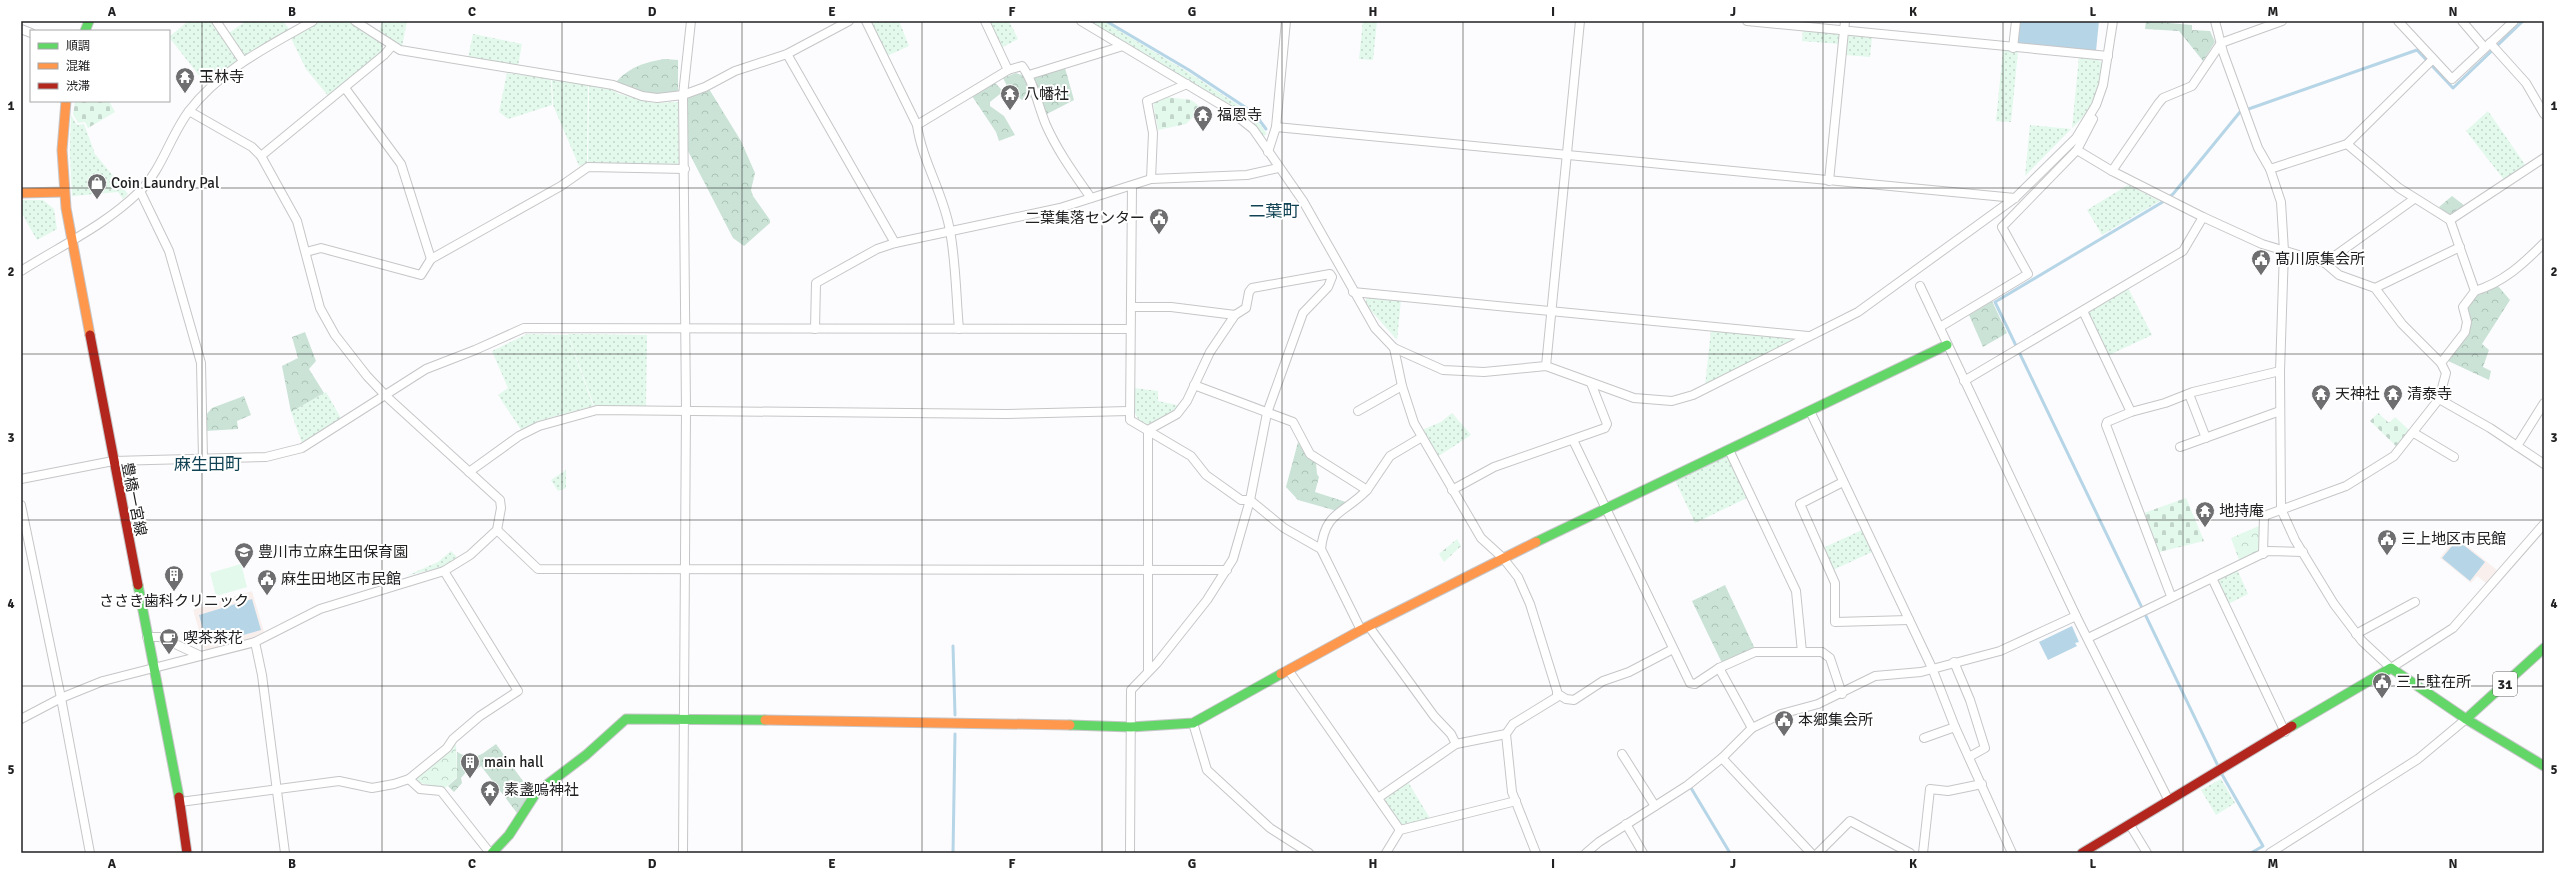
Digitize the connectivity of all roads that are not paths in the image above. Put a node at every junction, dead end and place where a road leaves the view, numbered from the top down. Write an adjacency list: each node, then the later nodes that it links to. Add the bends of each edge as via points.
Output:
1 (216, 21): 29 (street)
2 (313, 21): 29 (street)
3 (354, 21): 22 (street)
4 (691, 21): 34 (street)
5 (849, 21): 26 (street)
6 (866, 21): 39 (street)
7 (985, 21): 30 (street)
8 (1081, 21): 23 (street)
9 (1286, 21): 40 (street)
10 (1580, 21): 45 (street)
11 (1747, 21): 20 (street)
12 (1845, 21): 20 (street)
13 (2016, 21): 25 (street)
14 (2113, 21): 27 (street)
15 (2215, 21): 21 (street)
16 (2282, 21): 21 (street)
17 (2398, 21): 28 (street)
18 (2462, 21): 24 (street)
19 (2514, 21): 24 (street)
20 (1844, 31): 25 (street); 52 (street)
21 (2222, 44): 48 (street, via 2258,148); 50 (street, via 2192,86 2163,98)
22 (392, 46): 33 (street); 34 (street, via 400,50 613,85 642,96 657,98)
23 (1123, 46): 31 (street); 32 (street)
24 (2488, 46): 28 (street, via 2452,79); 38 (street, via 2526,83)
25 (2013, 48): 27 (street)
26 (787, 54): 34 (street, via 735,71); 64 (street)
27 (2108, 56): 36 (street)
28 (2433, 59): 41 (street)
29 (243, 61): 37 (street)
30 (1008, 70): 31 (street, via 1022,66); 39 (street)
31 (1029, 75): 57 (street, via 1046,125 1060,152)
32 (1187, 84): 43 (street, via 1228,109 1253,129); 51 (street, via 1147,101 1153,133)
33 (345, 88): 44 (street); 69 (street, via 400,164)
34 (683, 95): 49 (street)
35 (66, 102): 55 (street, 豊橋一宮線, via 62,130)
36 (2096, 105): 42 (street, via 2087,134); 58 (street, via 2076,138)
37 (189, 111): 44 (street, via 252,147); 54 (street, via 160,163)
38 (2544, 114)
39 (917, 125): 62 (street, via 919,139 938,186)
40 (1276, 127): 43 (street); 45 (street)
41 (2347, 144): 48 (street); 59 (street)
42 (2077, 150): 50 (street); 80 (street, via 2002,226 2028,274)
43 (1268, 152): 47 (street)
44 (261, 156): 68 (street, via 297,221)
45 (1567, 156): 52 (street); 77 (street)
46 (2544, 158): 61 (street)
47 (1278, 168): 51 (street, via 1247,175); 75 (street, via 1303,201)
48 (2270, 168): 67 (street, via 2281,202)
49 (685, 169): 69 (street, via 588,167 561,186); 81 (street)
50 (2112, 171): 60 (street)
51 (1151, 179): 53 (street)
52 (1829, 181): 58 (street)
53 (1132, 186): 57 (street); 76 (street)
54 (140, 191): 63 (street, via 96,228); 115 (street, via 169,251 201,363)
55 (64, 192): 56 (street); 63 (street, 豊橋一宮線)
56 (21, 193)
57 (1091, 198): 62 (street, via 1060,208)
58 (2015, 198): 85 (street, via 1858,312)
59 (2414, 199): 61 (street, via 2438,210); 70 (street)
60 (2202, 217): 67 (street); 78 (street, via 2183,251)
61 (2450, 220): 66 (street)
62 (950, 231): 64 (street); 83 (street)
63 (71, 240): 71 (street); 116 (street, 豊橋一宮線)
64 (895, 243): 82 (street, via 877,249 816,283)
65 (2544, 243): 74 (street, via 2520,267 2500,281)
66 (2460, 248): 73 (street); 74 (street)
67 (2284, 251): 70 (street); 90 (street)
68 (306, 252): 69 (street, via 321,248 422,275); 96 (street, via 320,308 335,335)
69 (431, 259)
70 (2325, 263): 73 (street, via 2339,275)
71 (21, 271)
72 (1920, 286): 80 (street)
73 (2375, 288): 88 (street, via 2402,324)
74 (2475, 290): 88 (street, via 2463,307 2467,322 2464,332)
75 (1353, 292): 77 (street); 87 (street, via 1374,328)
76 (1130, 307): 79 (street, via 1171,307); 84 (street)
77 (1552, 311): 85 (street); 89 (street)
78 (2083, 311): 91 (street); 104 (street)
79 (1235, 315): 93 (street, via 1210,352); 105 (street, via 1246,308 1252,288 1330,274 1332,277 1328,287 1303,313)
80 (1940, 327): 86 (street)
81 (686, 328): 82 (street); 96 (street, via 524,328 475,350 439,362); 99 (street)
82 (815, 329): 83 (street)
83 (959, 329): 84 (street)
84 (1130, 329): 101 (street)
85 (1809, 336): 92 (street, via 1693,396 1672,401 1634,398)
86 (1948, 345): 91 (street); 103 (street)
87 (1394, 348): 89 (street, via 1443,370 1484,372); 94 (street)
88 (2441, 364): 97 (street, via 2446,379)
89 (1546, 366): 92 (street)
90 (2280, 371): 95 (street); 100 (street)
91 (1964, 381): 140 (street)
92 (1591, 383): 110 (street, via 1606,424 1605,428)
93 (1194, 385): 105 (street); 106 (street, via 1187,401 1177,414)
94 (1402, 386): 102 (street); 108 (street, via 1414,423)
95 (2189, 394): 104 (street); 109 (street)
96 (386, 396): 115 (street, via 302,448 266,457); 118 (street)
97 (2439, 399): 107 (street); 111 (street)
98 (2544, 403): 111 (street)
99 (686, 410): 101 (street, via 998,414); 118 (street, via 597,410 539,426 519,436); 133 (street)
100 (2280, 410): 109 (street); 126 (street)
101 (1129, 411): 106 (street, via 1130,420)
102 (1358, 411)
103 (1810, 411): 113 (street); 120 (street)
104 (2131, 412): 138 (street, via 2107,422 2106,425)
105 (1267, 413): 121 (street, via 1292,422 1310,454); 123 (street)
106 (1148, 430): 123 (street, via 1192,456 1206,475 1240,500); 134 (street)
107 (2414, 433): 114 (street); 126 (street, via 2394,456 2346,486)
108 (1422, 437): 121 (street, via 1390,456); 122 (street)
109 (2206, 438): 112 (street)
110 (1573, 440): 122 (street, via 1494,467); 125 (street)
111 (2517, 446): 117 (street)
112 (2180, 447)
113 (1729, 450): 125 (street); 150 (street, via 1796,591)
114 (2454, 457)
115 (204, 459): 116 (street)
116 (113, 461): 119 (street); 145 (street, 豊橋一宮線)
117 (2544, 464)
118 (470, 472): 128 (street, via 500,500)
119 (21, 479)
120 (1843, 482): 141 (street); 141 (street, via 1800,504 1835,583 1835,622)
121 (1367, 490): 129 (street, via 1359,499 1338,512 1327,524 1322,533)
122 (1452, 490): 132 (street, via 1480,538)
123 (1250, 500): 129 (street, via 1284,528); 135 (street, via 1238,546)
124 (21, 505): 161 (street)
125 (1606, 509): 132 (street); 149 (street)
126 (2281, 509): 130 (street); 131 (street, via 2264,516)
127 (2544, 524): 155 (street, via 2453,628)
128 (497, 530): 133 (street, via 538,569); 136 (street, via 470,555)
129 (1320, 549): 143 (street)
130 (2303, 552): 131 (street, via 2268,551); 144 (street, via 2334,604)
131 (2263, 554): 137 (street)
132 (1503, 558): 142 (street); 159 (street, via 1518,577 1530,604)
133 (684, 569): 134 (street); 164 (street)
134 (1148, 569): 135 (street); 157 (street)
135 (1226, 570): 157 (street, via 1207,600)
136 (444, 571): 147 (street, via 320,609); 177 (street, via 518,691 480,716 453,739 447,748)
137 (2212, 578): 138 (street); 169 (street)
138 (2171, 596): 146 (street)
139 (2415, 602): 144 (street)
140 (2076, 616): 146 (street); 152 (street, via 2000,651)
141 (1909, 620): 154 (street)
142 (1370, 628): 143 (street); 172 (street)
143 (1360, 630): 158 (street)
144 (2356, 634): 155 (street)
145 (147, 637): 151 (street, via 160,637); 156 (street, 豊橋一宮線)
146 (2088, 638): 181 (street)
147 (255, 642): 151 (street); 179 (street, via 262,675)
148 (2544, 648): 163 (street, 31)
149 (1673, 649): 153 (street, via 1690,682 1695,684); 159 (street, via 1629,672 1603,681 1574,700)
150 (1802, 652): 153 (street, via 1755,652); 160 (street, via 1826,653 1834,667)
151 (201, 656): 156 (street)
152 (1954, 662): 154 (street); 174 (street, via 1970,700 1985,748)
153 (1719, 668): 168 (street)
154 (1932, 668): 160 (street, via 1921,672 1875,676); 167 (street)
155 (2391, 668): 163 (street); 169 (street)
156 (153, 669): 161 (street, via 103,681); 183 (street, 豊橋一宮線)
157 (1148, 671): 166 (street, via 1131,690)
158 (1289, 671): 165 (street); 180 (street)
159 (1558, 694): 170 (street, via 1513,724)
160 (1842, 694): 168 (street, via 1818,704 1781,714)
161 (61, 698): 162 (street); 188 (street)
162 (21, 719)
163 (2466, 719): 176 (street); 206 (street, via 2418,759)
164 (684, 720): 166 (street, via 955,722); 191 (street, via 622,721 586,755 536,793 509,835); 192 (street)
165 (1192, 723): 166 (street); 194 (street, via 1207,770 1270,828)
166 (1131, 727): 193 (street)
167 (1955, 727): 171 (street); 174 (street)
168 (1752, 728): 175 (street)
169 (2285, 732): 181 (street)
170 (1506, 734): 172 (street); 182 (street, via 1509,780)
171 (1924, 738)
172 (1456, 744): 180 (street)
173 (1622, 754): 184 (street)
174 (1969, 757): 178 (street)
175 (1722, 758): 184 (street); 199 (street)
176 (2543, 762)
177 (409, 778): 179 (street, via 372,788 339,781); 191 (street, via 420,789 441,791)
178 (1982, 784): 202 (street, via 1948,791 1930,789); 203 (street)
179 (276, 789): 183 (street); 190 (street)
180 (1378, 798): 187 (street)
181 (2168, 800): 186 (street)
182 (1516, 801): 187 (street); 196 (street)
183 (180, 802): 189 (street, 豊橋一宮線)
184 (1655, 806): 185 (street)
185 (1626, 824): 197 (street); 198 (street)
186 (2130, 825): 204 (street); 205 (street)
187 (1400, 830): 195 (street)
188 (90, 853)
189 (187, 853)
190 (285, 853)
191 (491, 853)
192 (683, 853)
193 (1130, 853)
194 (1309, 853)
195 (1386, 853)
196 (1536, 853)
197 (1586, 853)
198 (1643, 853)
199 (1811, 853)
200 (1818, 853): 201 (street, via 1850,821)
201 (1910, 853)
202 (1923, 853)
203 (2012, 853)
204 (2082, 853)
205 (2147, 853)
206 (2270, 853)

